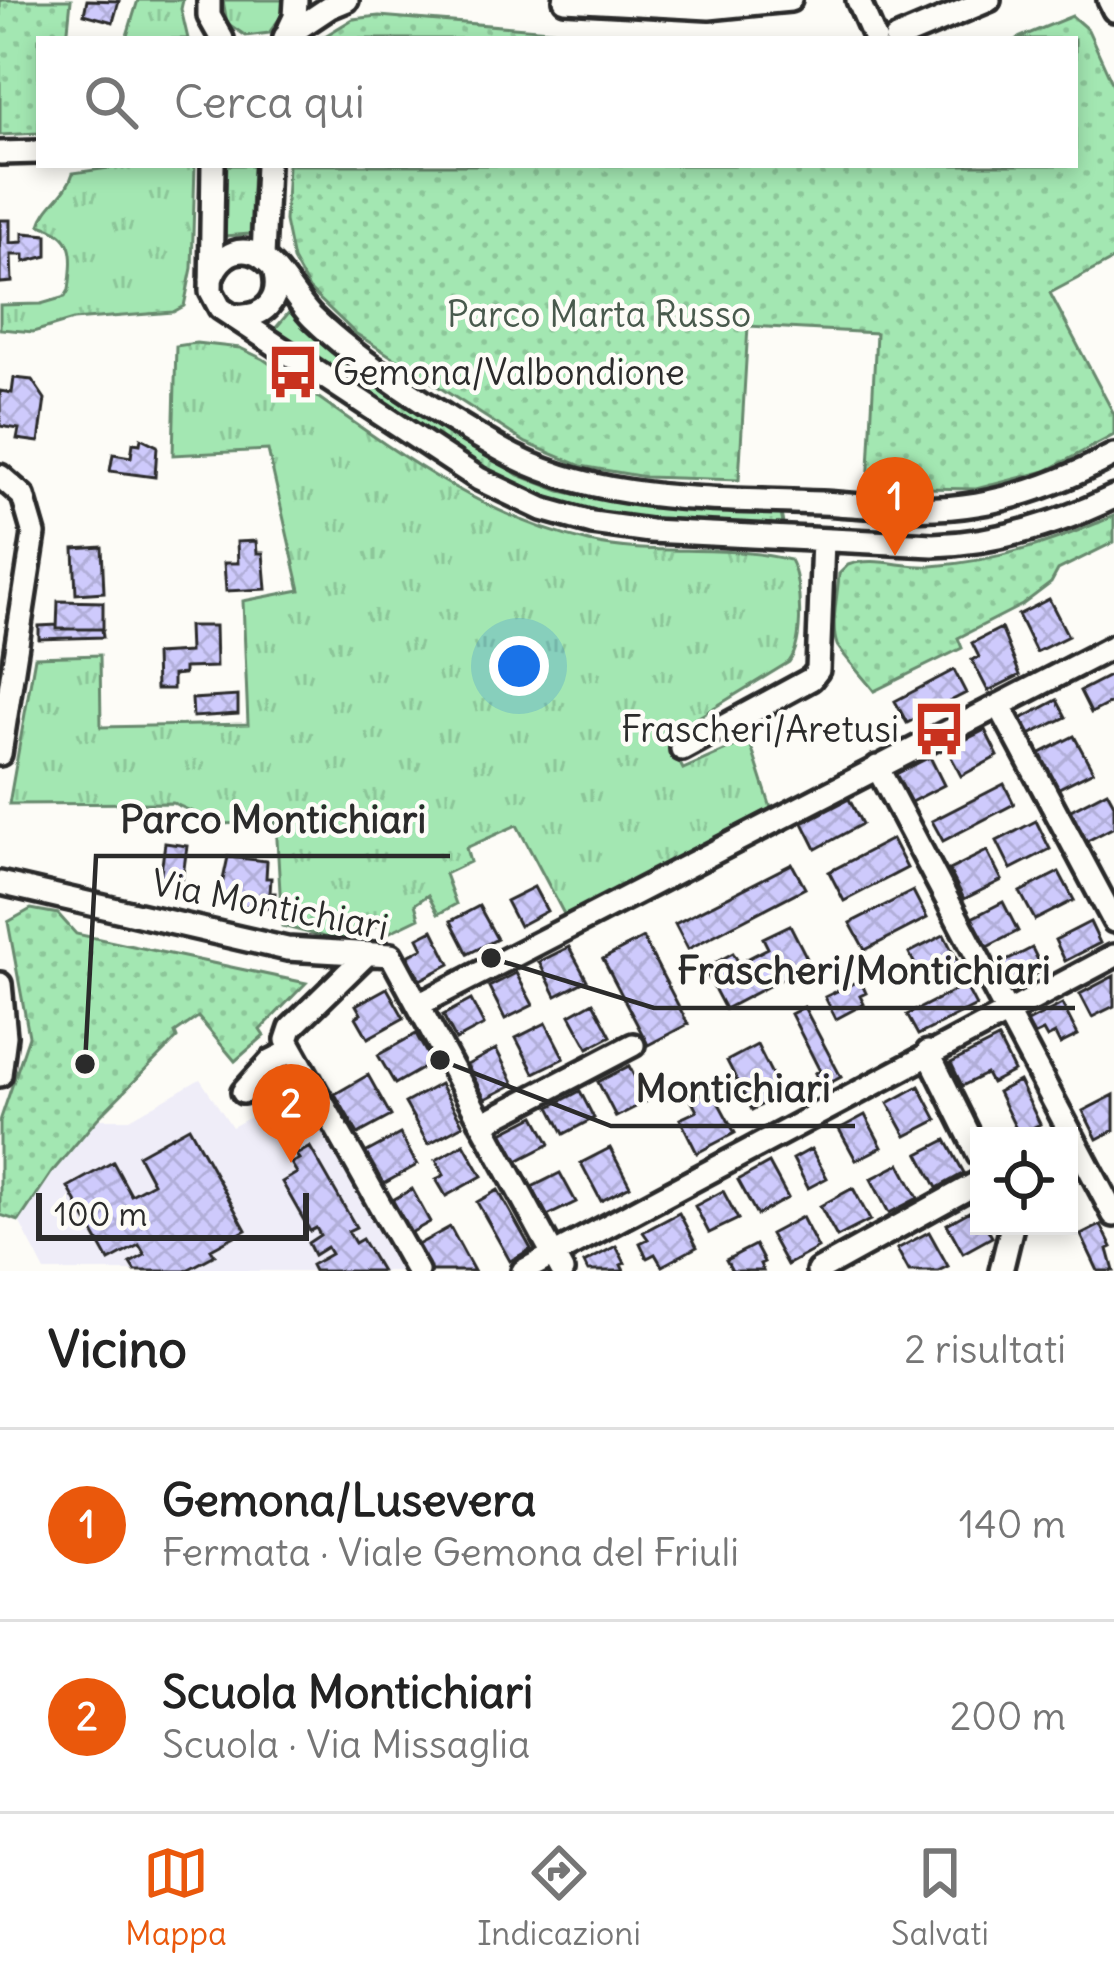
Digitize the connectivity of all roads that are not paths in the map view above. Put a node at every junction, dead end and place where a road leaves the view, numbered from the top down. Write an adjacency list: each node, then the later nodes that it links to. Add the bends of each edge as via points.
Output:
1 (208, 0): 11 (street)
2 (296, 0): 12 (street)
3 (347, 0): 13 (street)
4 (566, 0): 9 (street)
5 (790, 0): 9 (street, via 709,8)
6 (858, 0): 14 (street)
7 (989, 0): 15 (street)
8 (1109, 0): 10 (street)
9 (579, 1)
10 (1114, 10)
11 (217, 36)
12 (285, 36)
13 (287, 36)
14 (873, 36)
15 (903, 36)
16 (36, 152): 17 (street)
17 (0, 153)
18 (213, 168): 21 (street)
19 (267, 168): 20 (street)
20 (269, 265): 21 (street, via 241,251); 22 (street, via 278,286 269,305); 26 (street, via 335,338 525,462 631,492)
21 (211, 282): 22 (street, via 215,300)
22 (237, 316): 28 (street, via 479,479 542,509 620,528)
23 (1114, 455): 27 (street, via 1054,484 974,505)
24 (0, 476): 34 (street, via 23,496 34,538)
25 (1114, 497): 30 (street, via 996,539)
26 (795, 502): 27 (street); 28 (street)
27 (853, 505): 30 (street)
28 (794, 538): 29 (street)
29 (823, 540): 30 (street); 33 (street, via 818,670)
30 (851, 542)
31 (1114, 646): 32 (street)
32 (999, 705): 35 (street); 37 (street)
33 (682, 749)
34 (0, 754)
35 (878, 766): 41 (street); 42 (street)
36 (0, 883): 38 (street, Via Montichiari, via 287,949)
37 (1114, 920)
38 (367, 954): 41 (street, Via Montichiari, via 392,955); 44 (street, via 291,1028)
39 (1114, 956): 42 (street)
40 (0, 983): 46 (street)
41 (420, 1004): 48 (street, Via Montichiari)
42 (1007, 1012): 45 (street); 51 (street)
43 (633, 1045): 48 (street)
44 (291, 1051): 47 (street); 54 (street)
45 (928, 1052): 49 (street); 53 (street)
46 (0, 1075)
47 (243, 1092)
48 (482, 1124): 53 (street, Via Montichiari)
49 (970, 1137)
50 (970, 1187): 56 (street)
51 (1114, 1216)
52 (1010, 1235): 57 (street)
53 (557, 1263): 55 (street)
54 (417, 1271)
55 (523, 1271)
56 (818, 1271)
57 (1001, 1271)

